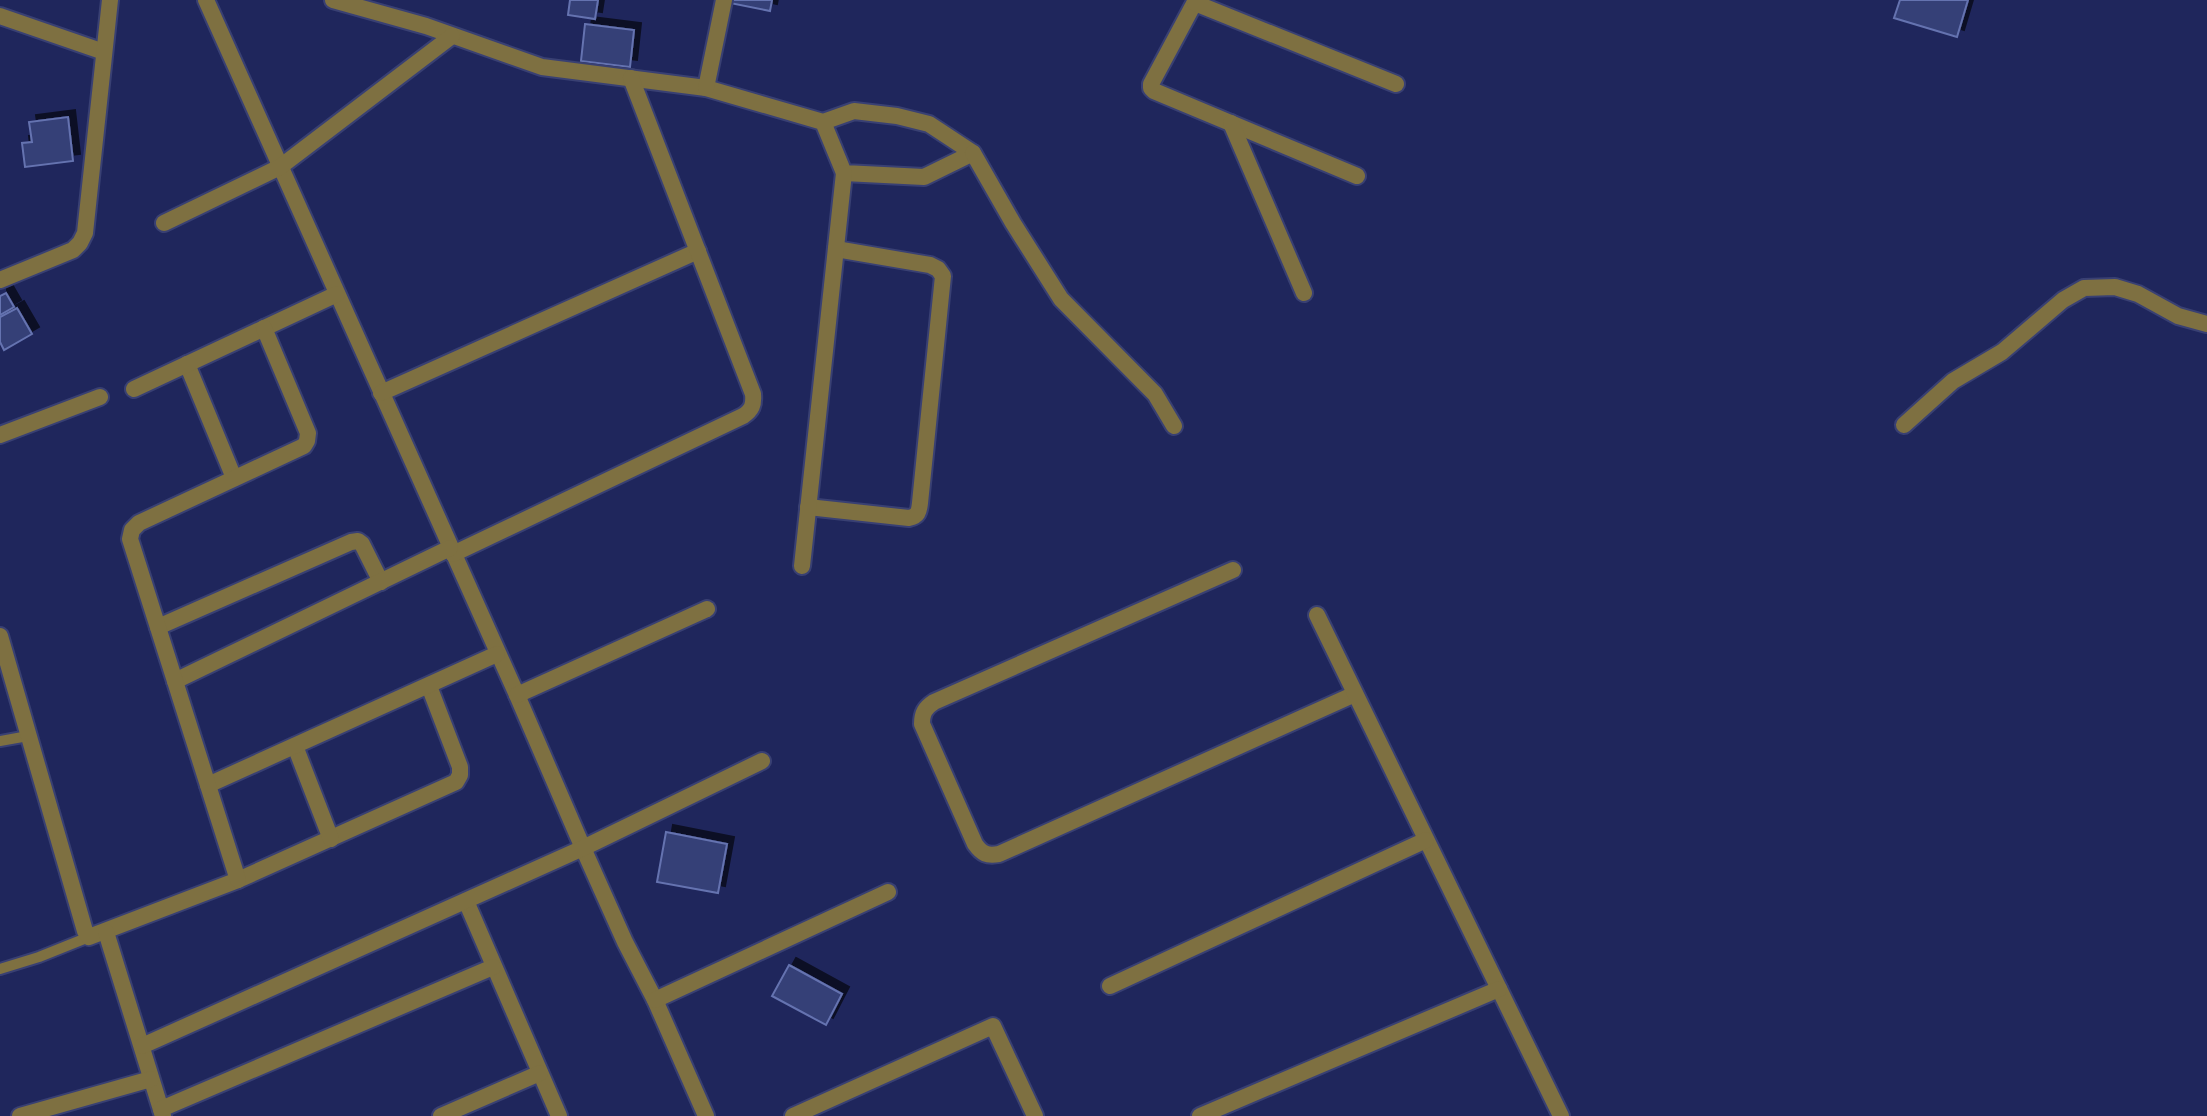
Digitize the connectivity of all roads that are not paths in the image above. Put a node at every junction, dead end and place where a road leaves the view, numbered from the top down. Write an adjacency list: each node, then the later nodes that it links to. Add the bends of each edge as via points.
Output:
1 (110, 0): 8 (street)
2 (206, 0): 15 (street)
3 (333, 0): 7 (street)
4 (724, 0): 11 (street)
5 (1196, 1): 10 (street); 13 (street, via 1151,88)
6 (0, 16): 8 (street)
7 (452, 36): 9 (street, via 542,67); 15 (street)
8 (104, 52): 21 (street, via 85,233 73,250)
9 (631, 78): 11 (street); 20 (street)
10 (1396, 84)
11 (706, 88): 12 (street)
12 (823, 122): 14 (street, via 854,111 897,116 929,124); 16 (street)
13 (1231, 123): 17 (street); 22 (street)
14 (973, 153): 16 (street, via 924,177); 31 (street, via 1061,299 1155,394)
15 (280, 167): 18 (street); 23 (street)
16 (844, 173): 19 (street)
17 (1357, 176)
18 (164, 223)
19 (836, 249): 34 (street); 34 (street, via 930,265 943,276 920,503 919,512 909,518)
20 (698, 251): 28 (street); 35 (street, via 753,394 750,412)
21 (0, 280)
22 (1304, 293)
23 (337, 294): 25 (street); 28 (street)
24 (2207, 324): 30 (street, via 2115,287 2084,288 2002,352 1953,381)
25 (264, 328): 26 (street); 33 (street, via 307,441)
26 (187, 364): 27 (street); 33 (street)
27 (134, 389)
28 (381, 393): 35 (street)
29 (100, 397): 32 (street)
30 (1904, 425)
31 (1174, 426)
32 (0, 435)
33 (234, 478): 41 (street, via 132,530 130,539)
34 (808, 507): 36 (street)
35 (451, 551): 38 (street); 43 (street)
36 (802, 566)
37 (1233, 570): 46 (street, via 926,707 922,724 981,852 999,854)
38 (381, 582): 41 (street, via 362,544 351,542); 44 (street)
39 (707, 609): 47 (street)
40 (1317, 615): 46 (street)
41 (158, 627): 44 (street)
42 (0, 636): 48 (street)
43 (497, 654): 45 (street); 47 (street)
44 (175, 681): 52 (street)
45 (429, 686): 50 (street); 53 (street, via 460,767 456,782)
46 (1355, 694): 54 (street)
47 (517, 695): 55 (street)
48 (28, 736): 49 (lane); 60 (street)
49 (0, 741)
50 (295, 746): 52 (street); 53 (street)
51 (762, 761): 55 (street)
52 (208, 785): 56 (street)
53 (331, 839): 56 (street)
54 (1426, 840): 63 (street); 64 (street)
55 (583, 848): 58 (street); 65 (street)
56 (238, 880): 59 (street)
57 (888, 892): 65 (street)
58 (466, 901): 61 (street); 66 (street)
59 (106, 932): 60 (street); 66 (street)
60 (89, 937): 62 (lane)
61 (493, 967): 67 (street); 69 (street)
62 (0, 969)
63 (1110, 986)
64 (1499, 989): 76 (street); 77 (street)
65 (655, 1000): 73 (street)
66 (142, 1046): 68 (street)
67 (540, 1073): 71 (street); 72 (street)
68 (151, 1079): 69 (street); 70 (street)
69 (162, 1113)
70 (20, 1116)
71 (441, 1116)
72 (559, 1116)
73 (706, 1116)
74 (793, 1116): 75 (street, via 993,1026)
75 (1035, 1116)
76 (1200, 1116)
77 (1561, 1116)

